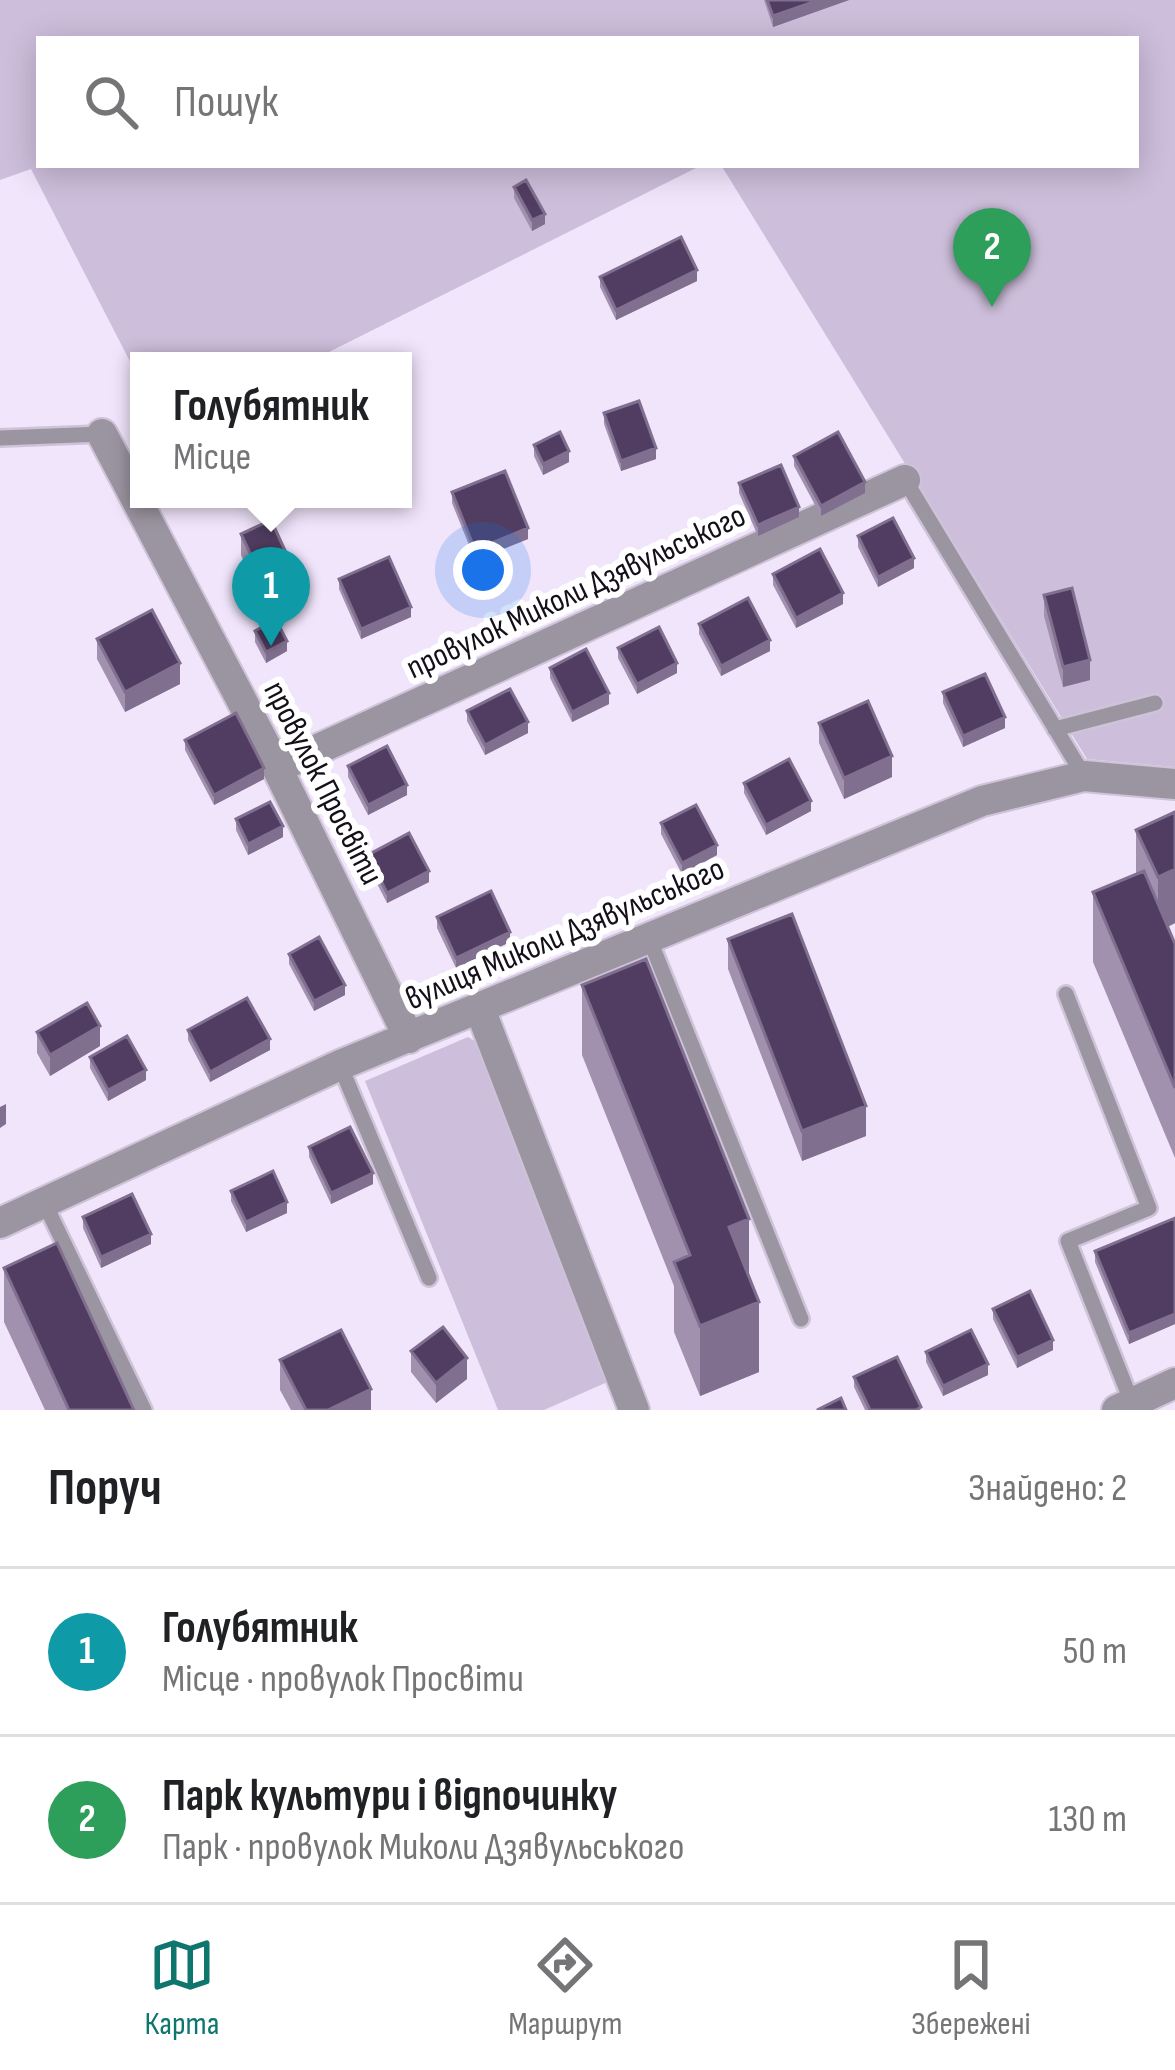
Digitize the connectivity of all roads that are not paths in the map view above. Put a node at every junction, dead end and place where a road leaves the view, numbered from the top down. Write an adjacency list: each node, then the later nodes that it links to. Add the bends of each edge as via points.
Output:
1 (102, 434): 2 (lane); 4 (street, провулок Просвіти)
2 (0, 438)
3 (905, 480): 7 (lane); 8 (street, провулок Миколи Дзявульського)
4 (130, 487)
5 (141, 508): 8 (street, провулок Просвіти)
6 (1155, 704): 7 (lane)
7 (1055, 729): 9 (lane)
8 (277, 768): 14 (street, провулок Просвіти)
9 (1084, 776): 10 (street, вулиця Миколи Дзявульського); 11 (street, вулиця Миколи Дзявульського, via 982,801)
10 (1175, 784)
11 (649, 938): 13 (street, вулиця Миколи Дзявульського); 19 (lane)
12 (1066, 994): 21 (lane, via 1150,1208 1068,1241)
13 (480, 1009): 14 (street, вулиця Миколи Дзявульського); 23 (street)
14 (409, 1038): 15 (street, вулиця Миколи Дзявульського)
15 (340, 1066): 16 (street, вулиця Миколи Дзявульського); 18 (lane)
16 (44, 1202): 17 (street, вулиця Миколи Дзявульського); 22 (lane)
17 (0, 1222)
18 (429, 1277)
19 (802, 1319)
20 (1175, 1383): 21 (street)
21 (1124, 1406)
22 (144, 1410)
23 (634, 1410)

